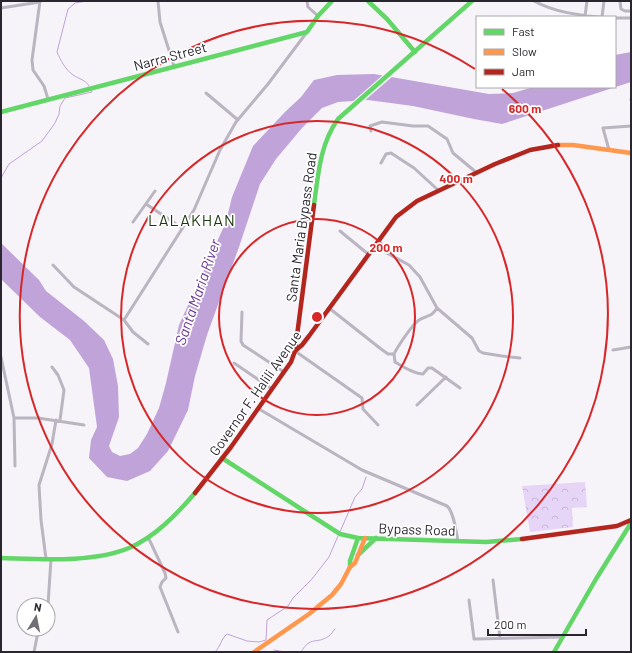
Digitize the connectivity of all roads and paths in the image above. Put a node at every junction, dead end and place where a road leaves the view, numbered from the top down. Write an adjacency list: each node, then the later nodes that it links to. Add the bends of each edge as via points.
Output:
1 (40, 1): 11 (street); 22 (street, via 32,60 33,70 44,86)
2 (158, 1): 20 (street, via 160,22)
3 (307, 1): 13 (street, via 308,7)
4 (332, 1): 13 (main road)
5 (368, 1): 19 (main road)
6 (472, 1): 19 (main road, Santa Maria Bypass Road)
7 (534, 1): 14 (street, via 563,12)
8 (587, 1): 14 (street)
9 (604, 1): 15 (street)
10 (620, 1): 12 (street, via 622,10)
11 (1, 8)
12 (631, 11)
13 (318, 16): 18 (main road)
14 (586, 16)
15 (601, 16)
16 (616, 18): 17 (street)
17 (631, 18)
18 (307, 32): 20 (main road, Narra Street); 24 (street)
19 (415, 52): 47 (main road, Santa Maria Bypass Road, via 347,112 331,128 325,141 315,189)
20 (174, 66): 22 (main road, Narra Street)
21 (206, 93): 24 (street)
22 (48, 99): 23 (main road, Narra Street)
23 (1, 112)
24 (238, 120): 35 (street, via 220,150 194,210)
25 (631, 126): 27 (street, via 603,128)
26 (371, 131): 30 (street, via 370,126 382,122 428,126 447,139 453,152)
27 (609, 150): 28 (main road, Governor F. Halili Avenue); 30 (main road, Governor F. Halili Avenue, via 573,145 550,146 530,150)
28 (631, 153)
29 (380, 163): 31 (street, via 386,154 391,153 414,168)
30 (477, 173): 31 (main road, Governor F. Halili Avenue)
31 (438, 190): 37 (main road, Governor F. Halili Avenue, via 417,201 396,217)
32 (155, 191): 33 (street)
33 (146, 204): 34 (street); 35 (street)
34 (133, 222)
35 (182, 228): 43 (street)
36 (340, 231): 38 (street)
37 (374, 246): 38 (main road, Governor F. Halili Avenue); 41 (street, via 409,265 420,277)
38 (368, 254): 40 (main road, Governor F. Halili Avenue)
39 (53, 265): 43 (street, via 74,287)
40 (329, 308): 47 (main road, Governor F. Halili Avenue, via 302,346); 48 (street, via 388,354)
41 (437, 308): 48 (street, via 434,313 417,322); 50 (street, via 472,338 479,350)
42 (242, 312): 53 (street, via 243,345)
43 (124, 320): 44 (street, via 133,332)
44 (148, 344)
45 (631, 347): 46 (street)
46 (613, 350)
47 (295, 351): 53 (main road, Governor F. Halili Avenue); 62 (street, via 362,398 363,409)
48 (394, 354): 54 (street, via 395,362 412,371 423,374 431,368)
49 (1, 357): 59 (street)
50 (520, 358)
51 (234, 363): 56 (street)
52 (52, 367): 60 (street, via 64,390)
53 (284, 372): 56 (main road, Governor F. Halili Avenue)
54 (446, 377): 55 (street); 57 (street)
55 (460, 388)
56 (272, 389): 58 (main road, Governor F. Halili Avenue)
57 (416, 405)
58 (259, 409): 63 (main road, Governor F. Halili Avenue); 70 (street, via 362,470 447,506 452,515)
59 (14, 418): 60 (street); 64 (street)
60 (58, 420): 61 (street); 73 (street, via 39,486 41,520)
61 (84, 425)
62 (378, 425)
63 (222, 458): 66 (main road, Governor F. Halili Avenue, via 194,494); 67 (main road, Bypass Road, via 338,533)
64 (15, 466)
65 (631, 521): 70 (main road, Bypass Road, via 616,526 512,540); 80 (main road)
66 (148, 538): 73 (main road, Governor F. Halili Avenue, via 109,556); 78 (street, via 166,573 166,578 160,584 161,591)
67 (358, 538): 68 (main road, Bypass Road); 74 (main road)
68 (364, 538): 69 (main road, Bypass Road); 71 (main road)
69 (376, 538): 70 (main road, Bypass Road); 71 (main road)
70 (458, 541)
71 (358, 555): 74 (main road)
72 (1, 558): 73 (main road, Governor F. Halili Avenue)
73 (49, 559): 76 (street)
74 (350, 567): 83 (main road, via 332,594 309,614)
75 (493, 580): 81 (street)
76 (48, 597)
77 (469, 600): 81 (street, via 474,639)
78 (178, 632)
79 (37, 637): 82 (street)
80 (563, 637): 81 (street); 84 (main road)
81 (500, 638)
82 (34, 652)
83 (254, 652)
84 (554, 652)

